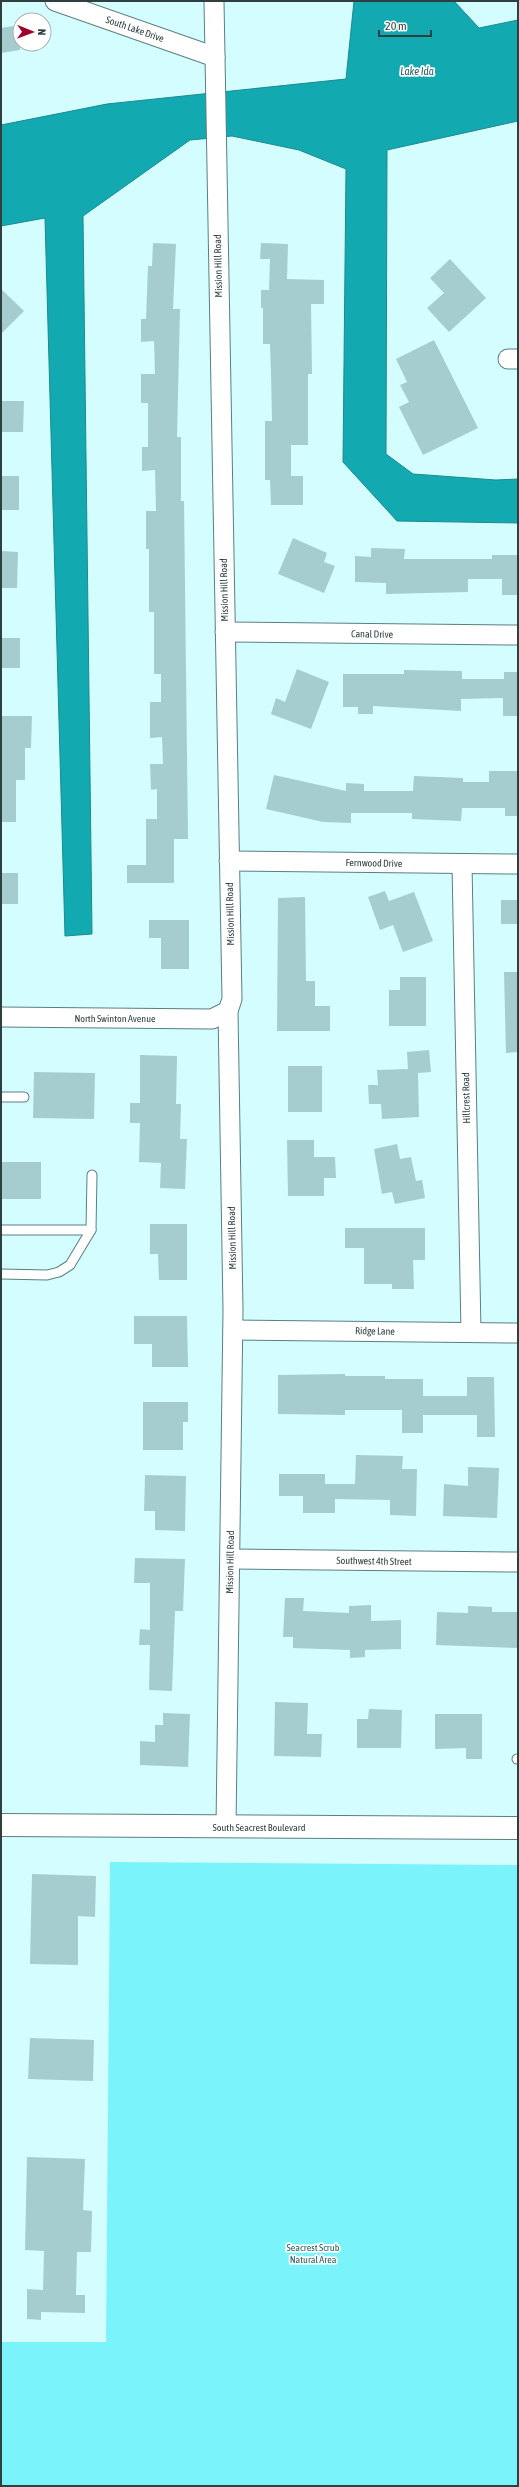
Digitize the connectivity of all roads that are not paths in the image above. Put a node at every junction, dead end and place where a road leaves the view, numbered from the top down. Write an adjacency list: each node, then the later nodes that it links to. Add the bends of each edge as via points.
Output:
1 (55, 1): 3 (street, South Lake Drive)
2 (214, 1): 3 (street, Mission Hill Road)
3 (215, 57): 4 (street, Mission Hill Road)
4 (225, 632): 5 (street, Canal Drive); 6 (street, Mission Hill Road)
5 (518, 636)
6 (229, 861): 7 (street, Fernwood Drive); 9 (street, Mission Hill Road, via 232,999)
7 (462, 864): 8 (street, Fernwood Drive); 18 (street, Hillcrest Road)
8 (518, 864)
9 (228, 1011): 10 (street, North Swinton Avenue, via 212,1019); 17 (street, Mission Hill Road)
10 (1, 1017)
11 (1, 1097): 12 (lane)
12 (24, 1097)
13 (92, 1175): 15 (lane)
14 (1, 1230): 15 (lane)
15 (91, 1230): 16 (lane, via 78,1255 70,1265 59,1272 47,1275)
16 (1, 1274)
17 (233, 1330): 18 (street, Ridge Lane); 20 (street, Mission Hill Road)
18 (470, 1332): 19 (street, Ridge Lane)
19 (518, 1333)
20 (230, 1559): 21 (street, Southwest 4th Street); 23 (street, Mission Hill Road)
21 (518, 1562)
22 (1, 1826): 23 (street, South Seacrest Boulevard)
23 (226, 1827): 24 (street, South Seacrest Boulevard)
24 (518, 1828)

